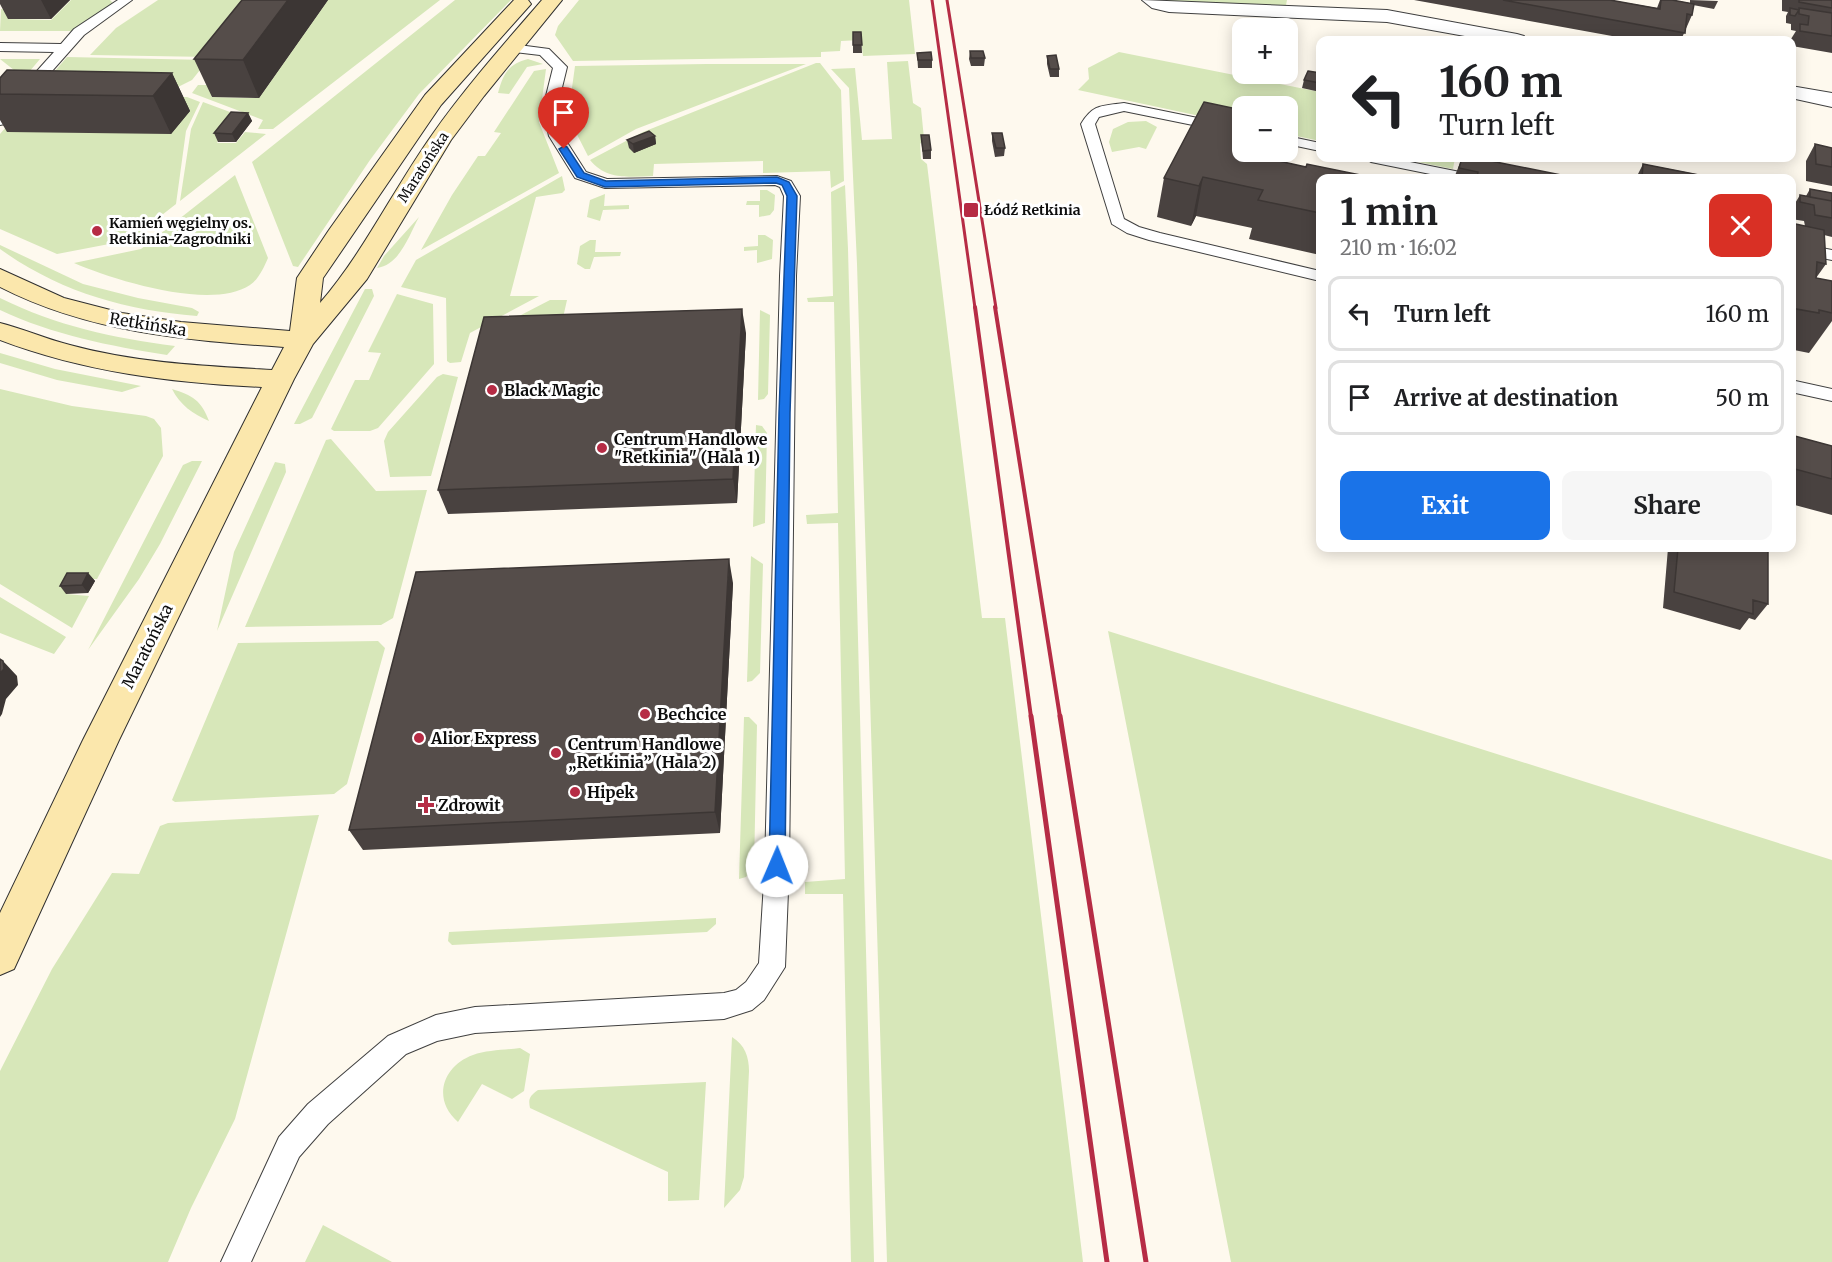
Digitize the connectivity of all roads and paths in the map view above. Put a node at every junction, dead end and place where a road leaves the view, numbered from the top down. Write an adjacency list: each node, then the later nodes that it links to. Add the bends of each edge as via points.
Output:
1 (126, 0): 8 (lane, via 83,28)
2 (525, 0): 23 (main road, Maratońska, via 434,100 341,230 310,278)
3 (552, 0): 9 (main road, Maratońska)
4 (1153, 1): 5 (street, via 1166,6)
5 (1312, 6): 6 (street)
6 (1495, 36)
7 (0, 47): 8 (lane)
8 (64, 48): 12 (lane)
9 (511, 48): 23 (main road, Maratońska, via 441,138 354,279); 28 (lane, via 544,51 560,67 550,108 556,136 580,175 605,184 777,180 786,184 792,196 772,967 743,1001 724,1006 476,1020 436,1028 397,1045 318,1114 289,1147)
10 (1796, 93): 11 (street)
11 (1832, 100)
12 (0, 121)
13 (1232, 129): 20 (lane, via 1124,107 1094,114 1088,124 1117,221 1155,237)
14 (1298, 142): 15 (lane)
15 (1316, 146)
16 (1391, 162): 17 (lane)
17 (1450, 174)
18 (1796, 248): 19 (lane)
19 (1832, 255)
20 (1316, 275)
21 (0, 277): 23 (main road, Retkińska, via 47,300 123,321 177,330)
22 (0, 331): 24 (main road, via 106,363)
23 (303, 340): 24 (main road, Maratońska)
24 (280, 379): 27 (main road, Maratońska, via 100,740)
25 (1796, 387): 26 (lane)
26 (1832, 396)
27 (0, 956)
28 (236, 1262)

